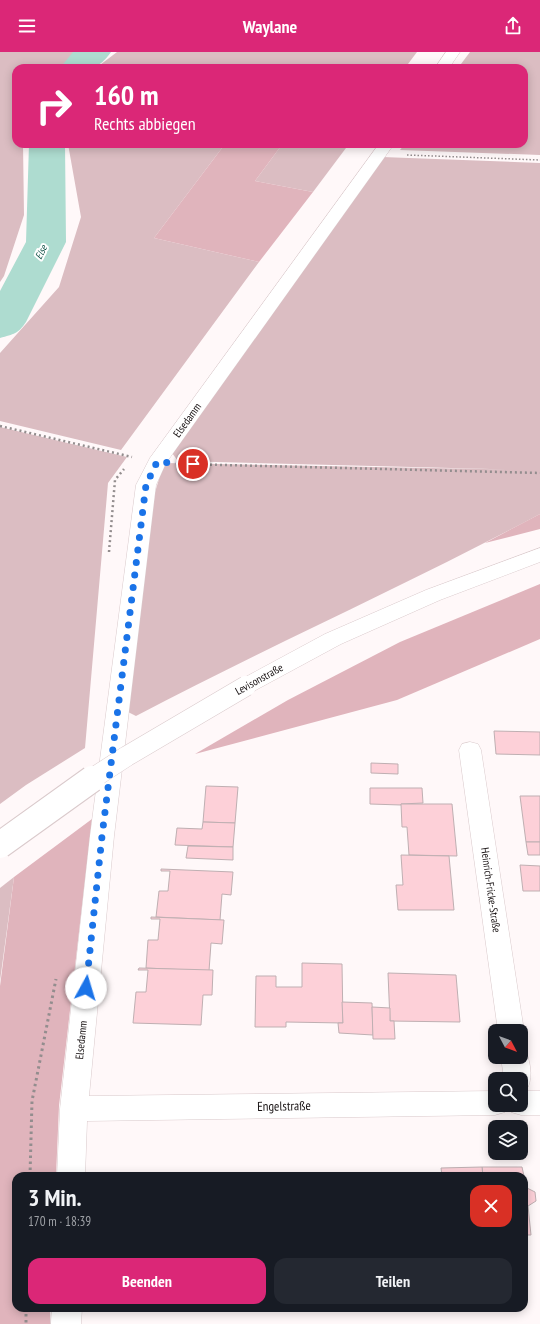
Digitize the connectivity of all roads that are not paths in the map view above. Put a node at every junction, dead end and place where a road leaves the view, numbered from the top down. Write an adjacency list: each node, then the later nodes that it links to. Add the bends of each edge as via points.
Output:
1 (453, 52): 2 (street)
2 (445, 64)
3 (383, 148): 11 (street, Elsedamm, via 145,460 146,485 102,836)
4 (540, 555): 6 (street, Levisonstraße, bridge, via 418,601 333,639 246,686 127,756 77,788)
5 (470, 750): 7 (street, Heinrich-Fricke-Straße)
6 (0, 845)
7 (510, 1024)
8 (528, 1102): 10 (street)
9 (488, 1103): 11 (street, Engelstraße)
10 (540, 1103)
11 (74, 1109): 12 (street, Elsedamm)
12 (72, 1172)
13 (67, 1312): 14 (street)
14 (66, 1324)

